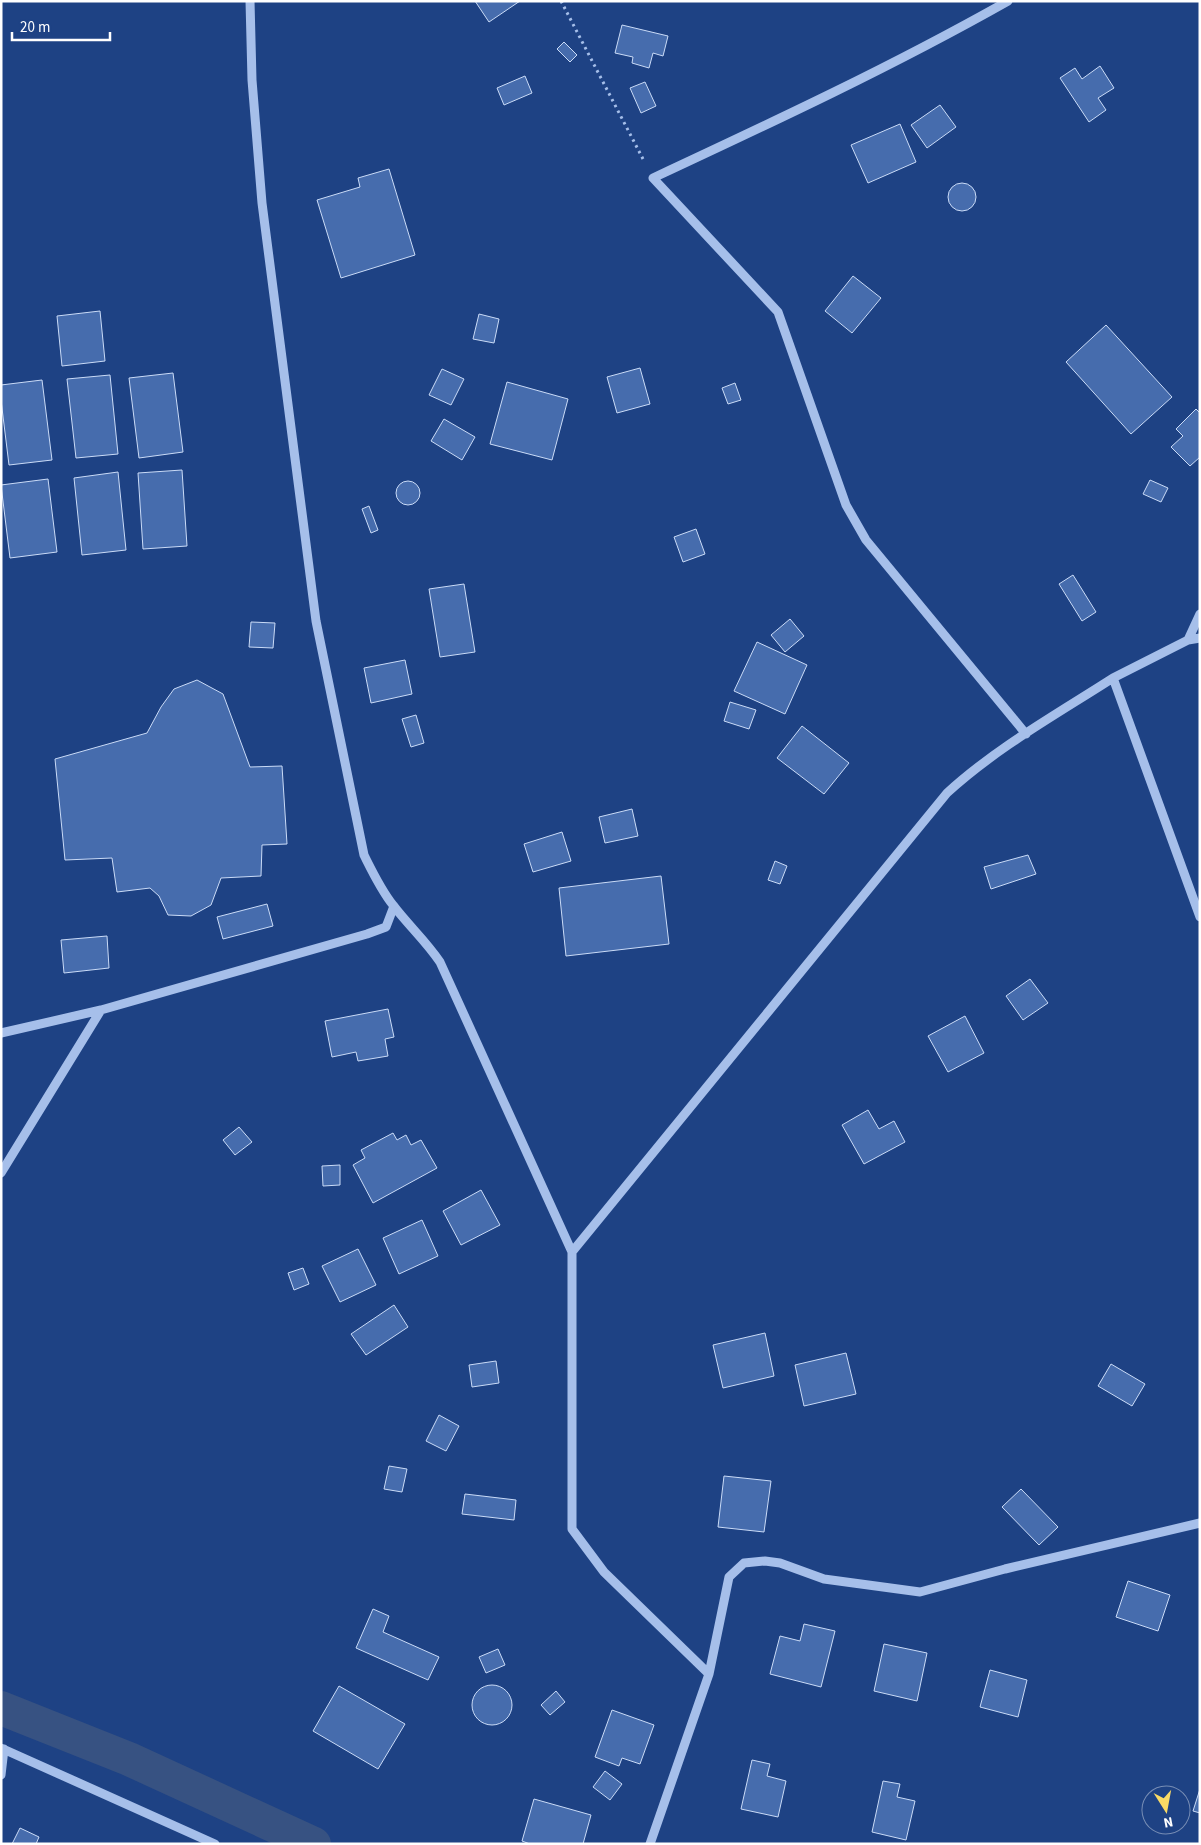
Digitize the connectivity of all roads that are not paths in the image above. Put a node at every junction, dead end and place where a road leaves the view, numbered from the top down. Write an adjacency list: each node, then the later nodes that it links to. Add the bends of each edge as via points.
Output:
1 (250, 1): 8 (street, via 252,80 262,203 316,621 364,855 378,884)
2 (1008, 1): 7 (street, via 818,101 653,178 778,312 846,506 866,540)
3 (1200, 614): 5 (street)
4 (1200, 638): 5 (street)
5 (1188, 640): 6 (street)
6 (1112, 678): 7 (street); 9 (street)
7 (1026, 734): 13 (street, via 947,793)
8 (394, 906): 10 (street, via 386,927 367,934); 13 (street, via 440,962)
9 (1200, 916)
10 (101, 1010): 11 (street); 12 (street)
11 (1, 1033)
12 (1, 1173)
13 (572, 1252): 15 (street, via 572,1529 604,1572)
14 (1200, 1523): 15 (street, via 920,1592 824,1579 780,1562 744,1563 729,1577)
15 (709, 1674): 19 (street)
16 (3, 1748): 17 (street); 18 (street)
17 (1, 1775)
18 (215, 1844)
19 (650, 1844)

